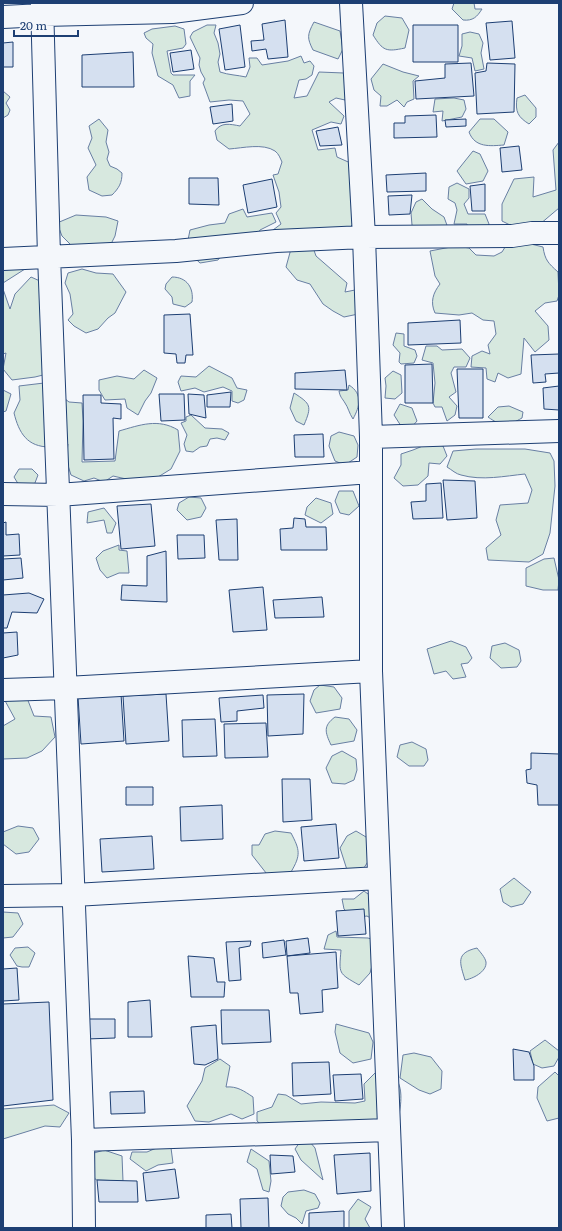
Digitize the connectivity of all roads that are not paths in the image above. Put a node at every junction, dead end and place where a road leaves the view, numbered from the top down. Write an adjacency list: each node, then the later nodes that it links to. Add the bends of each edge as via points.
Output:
1 (242, 3): 3 (street, via 172,12)
2 (351, 3): 6 (street)
3 (43, 9): 4 (street); 7 (street)
4 (3, 17)
5 (559, 234): 6 (street)
6 (364, 237): 7 (street, via 276,241 176,251); 10 (street)
7 (49, 256): 8 (street); 13 (street)
8 (3, 259)
9 (559, 431): 10 (street)
10 (371, 437): 11 (street)
11 (371, 472): 13 (street); 14 (street)
12 (3, 494): 13 (street)
13 (58, 495): 15 (street)
14 (371, 671): 15 (street); 17 (street)
15 (66, 688): 16 (street); 18 (street)
16 (3, 690)
17 (379, 878): 18 (street); 20 (street)
18 (74, 895): 19 (street); 21 (street)
19 (3, 896)
20 (389, 1130): 21 (street); 23 (street)
21 (83, 1140): 22 (street)
22 (84, 1228)
23 (393, 1228)

